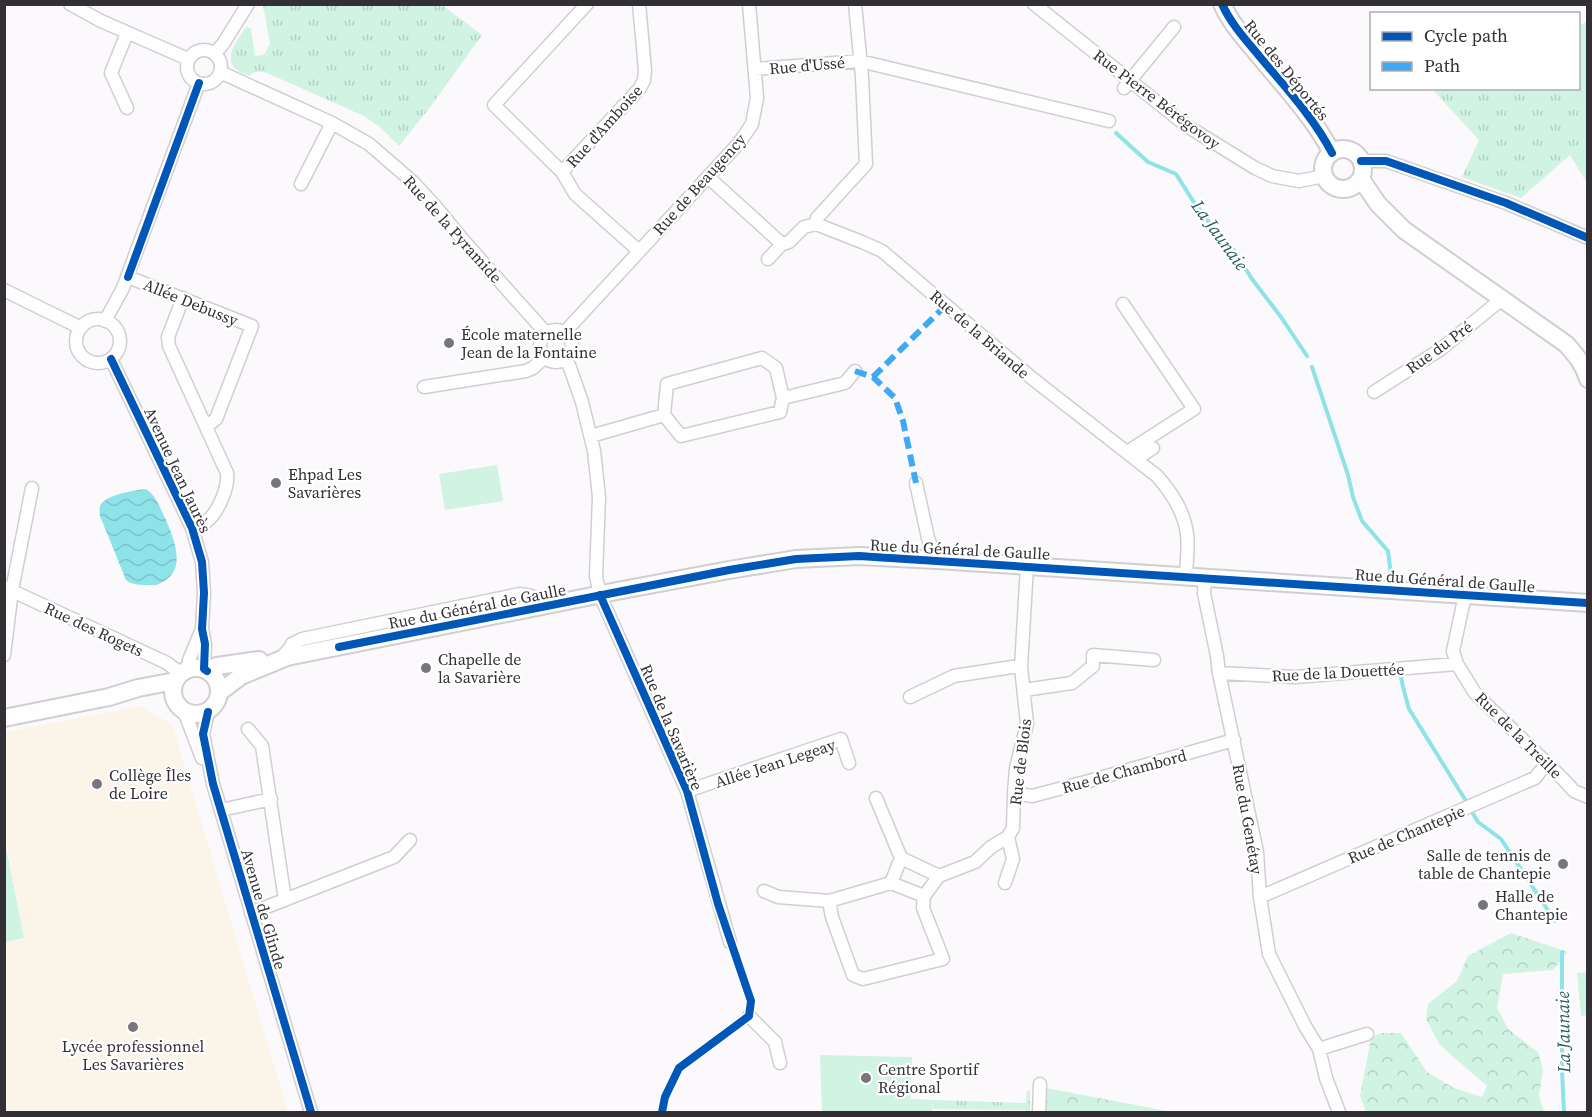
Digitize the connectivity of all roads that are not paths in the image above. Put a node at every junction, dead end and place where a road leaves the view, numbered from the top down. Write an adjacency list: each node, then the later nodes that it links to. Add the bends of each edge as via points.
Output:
1 (70, 4): 9 (street)
2 (248, 4): 12 (street)
3 (587, 4): 24 (street, via 494,105)
4 (639, 4): 24 (street, Rue d'Amboise, via 644,80)
5 (749, 4): 15 (street, Rue de Beaugency)
6 (855, 4): 14 (street)
7 (1034, 4): 18 (street, Rue Pierre Bérégovoy)
8 (1222, 4): 22 (street, Rue des Déportés, via 1232,24 1283,84)
9 (87, 9): 11 (street)
10 (1174, 27): 18 (street)
11 (128, 33): 13 (street); 19 (street, via 111,73)
12 (215, 53): 13 (street, via 199,50); 16 (street, via 221,64)
13 (189, 59): 17 (street, via 189,74)
14 (860, 61): 15 (street, Rue d'Ussé); 20 (street, Rue d'Ussé); 29 (street, via 866,164 817,218)
15 (755, 69): 26 (street, Rue de Beaugency, via 757,98 752,124)
16 (220, 72): 17 (street, via 213,81); 21 (street, Rue de la Pyramide)
17 (199, 83): 34 (street)
18 (1127, 84): 25 (street, Rue Pierre Bérégovoy, via 1187,126 1272,176 1299,181)
19 (127, 108)
20 (1109, 121)
21 (332, 123): 27 (street); 41 (street, Rue de la Pyramide, via 369,144 414,183)
22 (1332, 153): 23 (street, via 1349,150); 25 (street, via 1324,164)
23 (1361, 161): 28 (street, via 1364,170); 30 (street, via 1386,161 1506,203)
24 (562, 172): 32 (street, Rue d'Amboise, via 575,194)
25 (1324, 176): 28 (street, via 1337,188)
26 (708, 177): 31 (street); 32 (street, Rue de Beaugency)
27 (301, 184)
28 (1355, 184): 37 (street, via 1404,230)
29 (816, 224): 31 (street, via 804,227); 55 (street, Rue de la Briande, via 882,251 1033,380)
30 (1587, 238)
31 (782, 244): 33 (street)
32 (639, 251): 42 (street, Rue de Beaugency)
33 (768, 259)
34 (128, 277): 36 (street, Allée Debussy); 39 (street)
35 (4, 290): 40 (street)
36 (183, 298): 52 (street, via 168,338 169,346); 52 (street, Allée Debussy, via 252,326 216,419)
37 (1503, 298): 47 (street, via 1566,344); 49 (street, Rue du Pré, via 1440,349)
38 (1123, 304): 55 (street, via 1194,409)
39 (105, 321): 40 (street, via 91,321); 44 (street, via 119,337 118,349)
40 (81, 328): 44 (street, via 76,341 82,356 96,363)
41 (546, 333): 42 (street); 43 (street, via 540,343)
42 (564, 333): 45 (street, via 571,346)
43 (545, 357): 45 (street); 48 (street, via 526,371)
44 (111, 359): 58 (street, Avenue Jean Jaurès)
45 (563, 359): 53 (street, via 569,365)
46 (855, 371): 50 (street, via 845,383)
47 (1587, 374)
48 (424, 387)
49 (1374, 392)
50 (783, 398): 51 (street, via 780,412 681,436); 51 (street, via 776,368 762,358 667,384)
51 (664, 415): 53 (street)
52 (207, 426): 58 (street, via 229,481 216,511)
53 (591, 436): 64 (street, via 599,497 596,576)
54 (1153, 448): 55 (street)
55 (1131, 455): 61 (street, Rue de la Briande, via 1172,492 1181,511 1187,534)
56 (916, 483): 59 (street)
57 (32, 488): 63 (street)
58 (192, 528): 72 (street, Avenue Jean Jaurès, via 202,562 204,593 202,629 189,660)
59 (937, 561): 60 (street, Rue du Général de Gaulle); 64 (street, Rue du Général de Gaulle, via 859,556 796,559)
60 (1027, 566): 61 (street, Rue du Général de Gaulle); 71 (street, Rue de Blois)
61 (1186, 577): 62 (street, Rue du Général de Gaulle)
62 (1205, 579): 65 (street, Rue du Général de Gaulle); 73 (street, Rue du Genétay, via 1204,593)
63 (8, 589): 67 (street); 72 (street, Rue des Rogets)
64 (600, 595): 68 (street, Rue du Général de Gaulle); 86 (street, Rue de la Savarière)
65 (1465, 595): 66 (street, Rue du Général de Gaulle); 70 (street, via 1453,651)
66 (1587, 603)
67 (4, 655)
68 (284, 658): 72 (street, Rue du Général de Gaulle); 75 (street, Rue du Général de Gaulle, via 241,675)
69 (1154, 660): 74 (street, via 1094,656 1093,666 1072,683)
70 (1457, 664): 73 (street, Rue de la Douettée, via 1295,676); 84 (street, Rue de la Treille, via 1475,693)
71 (1021, 667): 74 (street, Rue de Blois); 77 (street, via 954,676)
72 (191, 673): 75 (street, via 216,679); 76 (street, Rue du Général de Gaulle); 78 (street, via 173,690)
73 (1219, 673): 82 (street, Rue du Genétay)
74 (1024, 690): 87 (street, Rue de Blois, via 1027,724)
75 (220, 692): 79 (street, via 216,705)
76 (109, 697): 78 (street, Rue du Général de Gaulle, via 149,694); 80 (street, Rue du Général de Gaulle)
77 (910, 697)
78 (180, 706): 79 (street, via 197,715); 85 (street, Avenue de Glinde)
79 (208, 711): 85 (street, Avenue de Glinde, via 203,734)
80 (4, 718)
81 (248, 729): 90 (street, via 262,746)
82 (1234, 741): 87 (street, Rue de Chambord, via 1032,796); 100 (street, Rue du Genétay, via 1257,852)
83 (849, 763): 86 (street, Allée Jean Legeay, via 841,739)
84 (1546, 764): 88 (street, Rue de la Treille, via 1574,791); 100 (street, Rue de Chantepie, via 1535,778)
85 (213, 784): 91 (street, Avenue de Glinde)
86 (687, 791): 104 (street, Rue de la Savarière)
87 (1014, 793): 92 (street, Rue de Blois, via 1013,828)
88 (1587, 796)
89 (876, 798): 94 (street)
90 (271, 799): 91 (street); 101 (street)
91 (221, 810): 103 (street, Avenue de Glinde)
92 (1008, 837): 95 (street, via 975,862); 97 (street, Rue de Blois, via 1013,859)
93 (410, 840): 101 (street, via 394,857)
94 (901, 858): 95 (street); 96 (street)
95 (939, 876): 99 (street)
96 (891, 883): 99 (street); 102 (street)
97 (1005, 883)
98 (764, 891): 102 (street, via 778,897)
99 (924, 896): 102 (street, via 923,908 943,959 863,979 853,975)
100 (1260, 897): 107 (street, Rue du Genétay, via 1269,954)
101 (285, 900): 103 (street)
102 (829, 901)
103 (251, 913): 110 (street, Avenue de Glinde)
104 (730, 942)
105 (748, 1016): 108 (street, via 775,1042)
106 (1367, 1034): 107 (street)
107 (1319, 1049): 112 (street, Rue du Genétay)
108 (780, 1064)
109 (1040, 1084): 111 (street)
110 (311, 1113)
111 (1039, 1113)
112 (1339, 1113)

